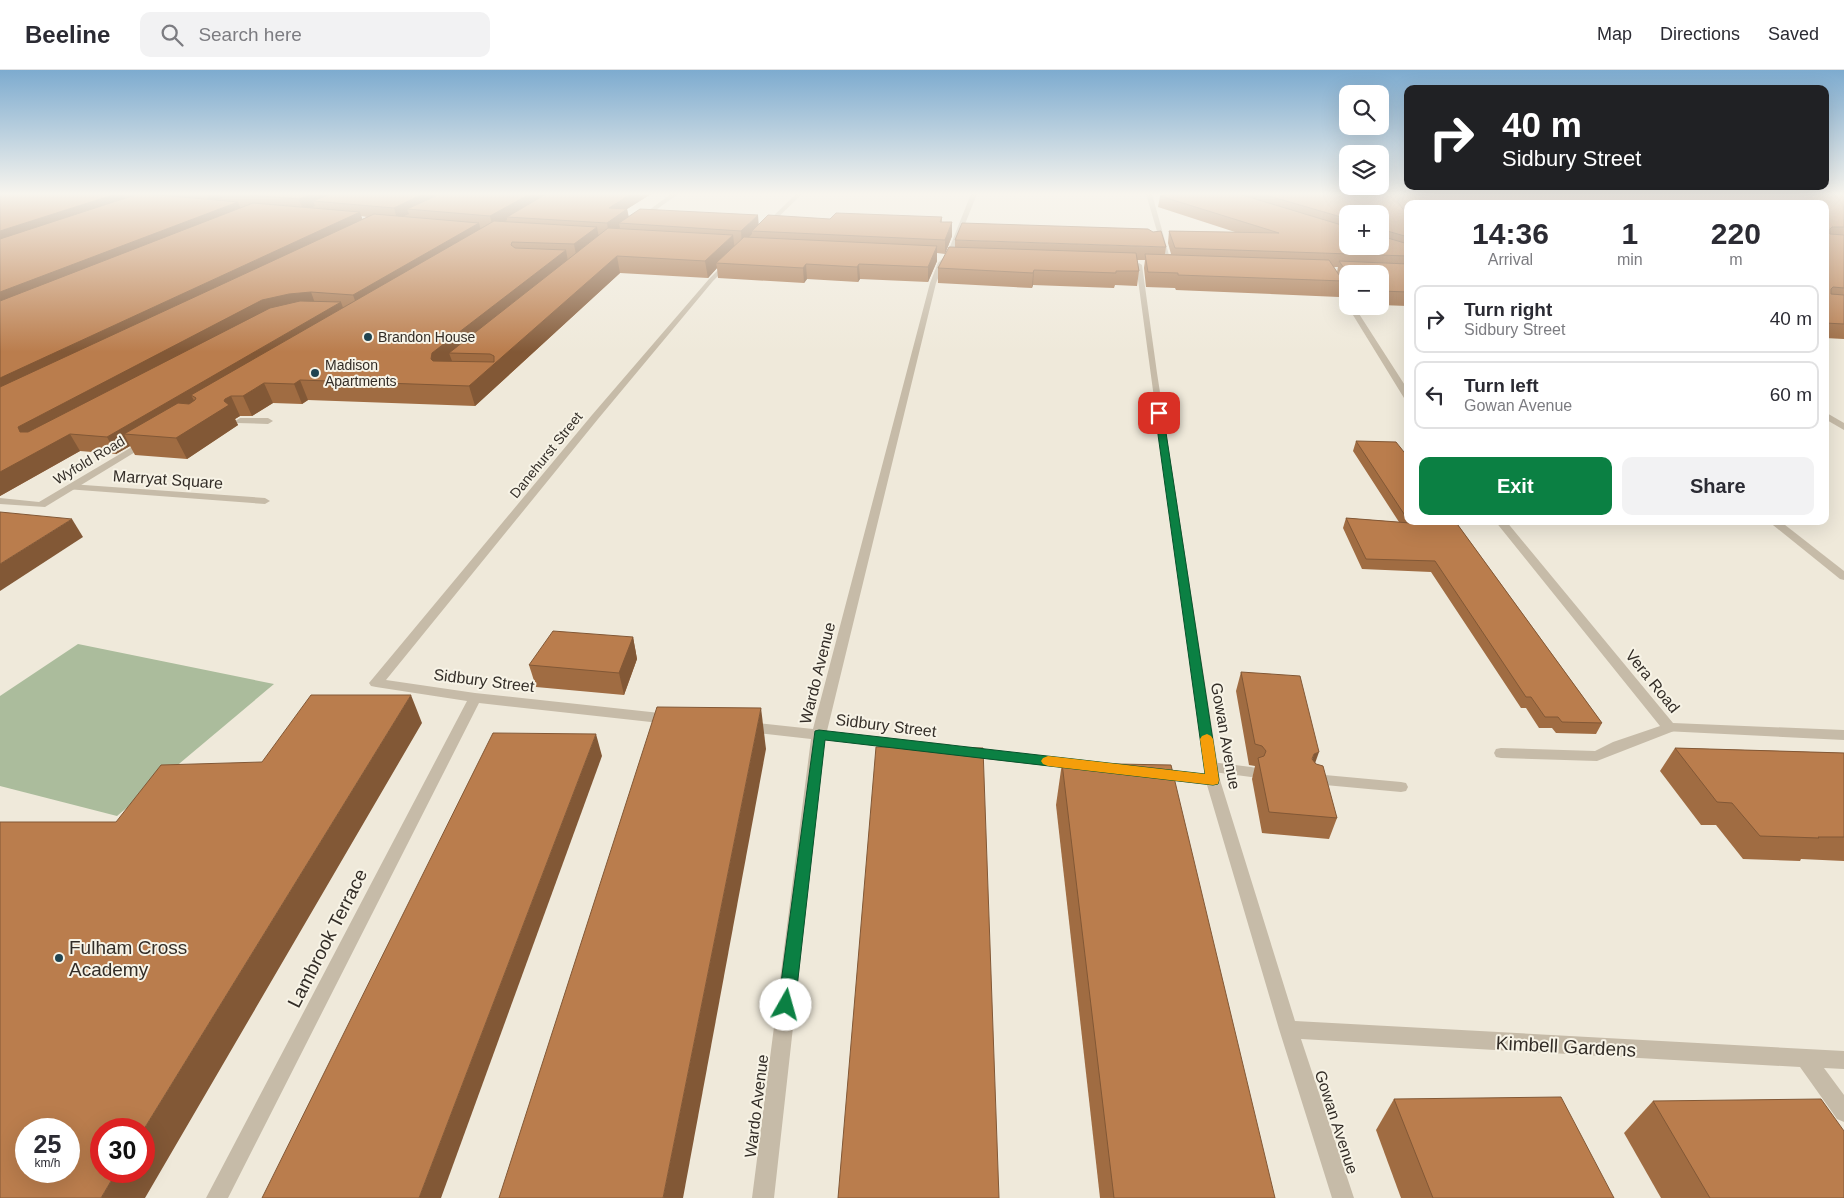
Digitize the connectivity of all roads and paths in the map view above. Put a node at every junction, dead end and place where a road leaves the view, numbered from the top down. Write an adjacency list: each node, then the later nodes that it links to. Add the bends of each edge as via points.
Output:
1 (952, 247): 28 (street, Wardo Avenue, via 932,284)
2 (1162, 247): 5 (street)
3 (738, 253): 23 (street, Danehurst Street, via 711,280)
4 (1139, 265): 34 (street, Gowan Avenue)
5 (1170, 265)
6 (1328, 270): 7 (street)
7 (1339, 288)
8 (1356, 315): 9 (street)
9 (1404, 392)
10 (1829, 417): 13 (street)
11 (240, 421): 12 (street)
12 (268, 421)
13 (1844, 427)
14 (152, 438): 15 (street, Wyfold Road)
15 (70, 487): 16 (street, Marryat Square); 18 (street, Wyfold Road)
16 (265, 500)
17 (0, 501): 18 (street)
18 (41, 505): 19 (street, Wyfold Road)
19 (24, 514)
20 (1503, 525): 27 (street, Vera Road)
21 (1778, 525): 22 (street)
22 (1844, 578)
23 (376, 683): 24 (street, Sidbury Street)
24 (475, 698): 25 (street, Sidbury Street); 41 (street, Lambrook Terrace)
25 (678, 720)
26 (736, 726): 28 (street, Sidbury Street)
27 (1669, 728): 29 (street, Vera Road); 30 (street, via 1597,756)
28 (819, 734): 31 (street, Sidbury Street); 42 (street, Wardo Avenue)
29 (1844, 735)
30 (1501, 753)
31 (1096, 767)
32 (1250, 772): 34 (street)
33 (1145, 773): 34 (street)
34 (1212, 774): 37 (street, Gowan Avenue)
35 (1314, 779): 36 (street)
36 (1401, 787)
37 (1288, 1029): 38 (street, Kimbell Gardens); 43 (street, Gowan Avenue)
38 (1805, 1058): 39 (street, Kimbell Gardens); 40 (street)
39 (1844, 1060)
40 (1844, 1112)
41 (217, 1198)
42 (763, 1198)
43 (1343, 1198)

